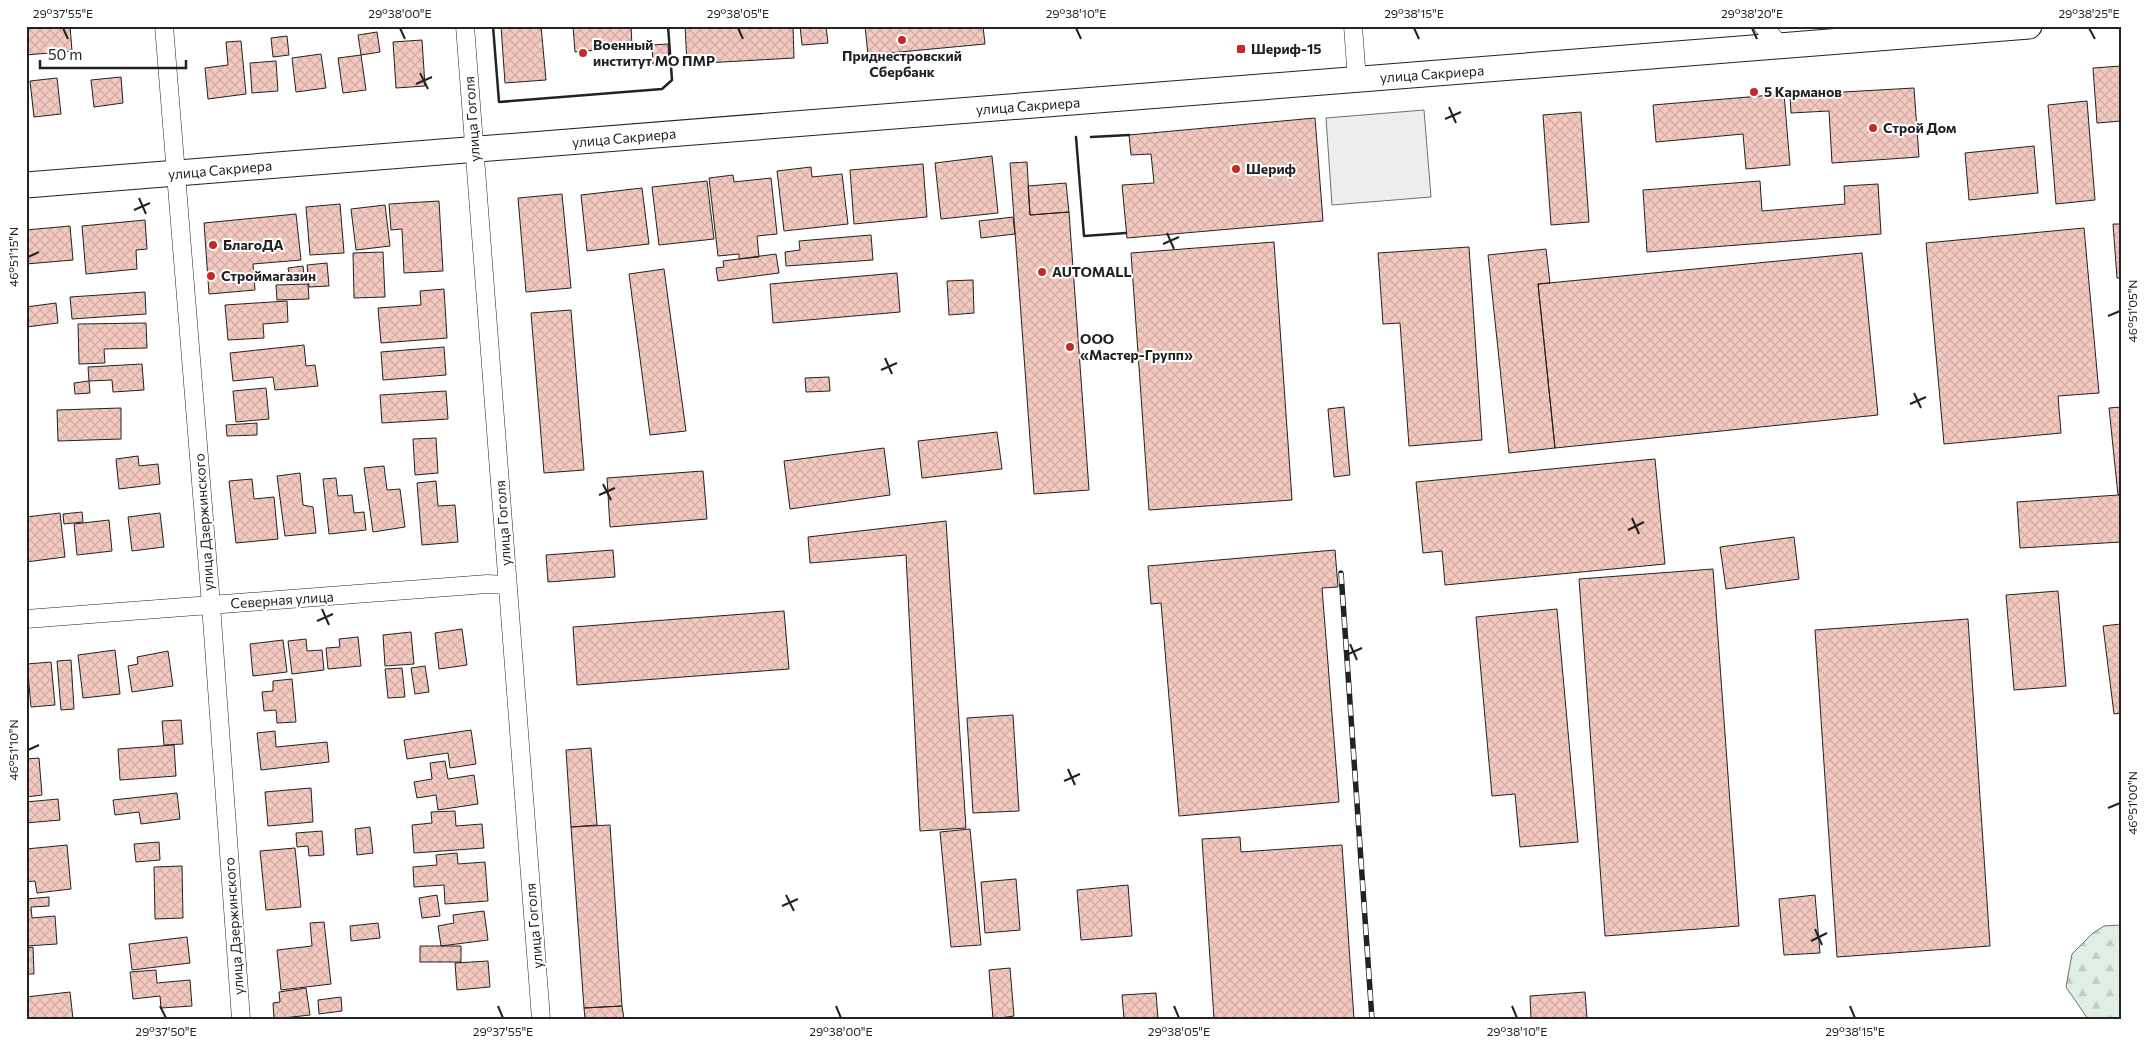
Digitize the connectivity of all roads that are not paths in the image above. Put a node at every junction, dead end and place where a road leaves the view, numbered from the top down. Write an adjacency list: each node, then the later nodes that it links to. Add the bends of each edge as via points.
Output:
1 (164, 26): 9 (street, улица Дзержинского)
2 (465, 26): 8 (street, улица Гоголя)
3 (1353, 26): 7 (street)
4 (1763, 26): 6 (street)
5 (2029, 26): 6 (street, улица Сакриера)
6 (1781, 46): 7 (street, улица Сакриера)
7 (1357, 80): 8 (street, улица Сакриера)
8 (475, 150): 9 (street, улица Сакриера); 11 (street, улица Гоголя)
9 (176, 173): 10 (street, улица Сакриера); 12 (street, улица Дзержинского)
10 (26, 185)
11 (507, 585): 12 (street, Северная улица); 15 (street, улица Гоголя)
12 (211, 605): 13 (street, Северная улица); 14 (street, улица Дзержинского)
13 (26, 619)
14 (241, 1019)
15 (541, 1019)

